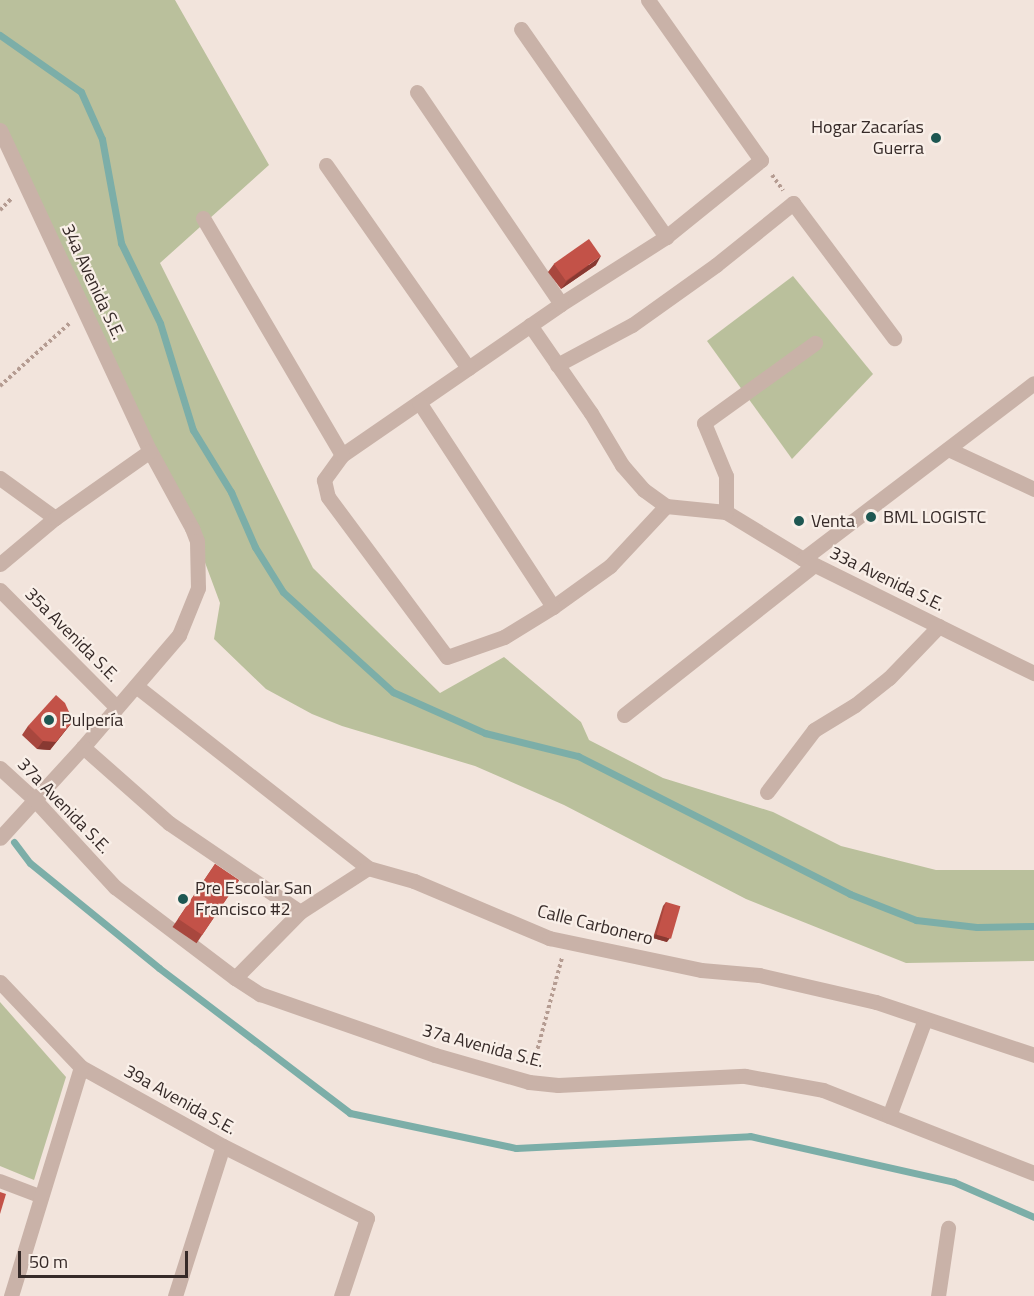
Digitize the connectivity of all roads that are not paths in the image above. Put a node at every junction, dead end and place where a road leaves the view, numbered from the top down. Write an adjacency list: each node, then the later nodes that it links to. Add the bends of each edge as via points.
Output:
1 (648, 0): 7 (street, via 761,160)
2 (521, 29): 7 (street)
3 (417, 92): 8 (street)
4 (0, 130): 17 (street, 34a Avenida S.E.)
5 (326, 165): 13 (street)
6 (203, 218): 18 (street)
7 (666, 237): 8 (street)
8 (561, 304): 9 (street)
9 (530, 325): 12 (street); 13 (street)
10 (894, 338): 12 (street, via 793,203 632,325)
11 (815, 343): 22 (street, via 704,423 726,476)
12 (557, 365): 21 (street, via 622,465 644,490)
13 (468, 368): 15 (street)
14 (1034, 383): 16 (street)
15 (419, 402): 18 (street); 27 (street)
16 (948, 449): 20 (street); 24 (street)
17 (150, 451): 23 (street); 30 (street, 34a Avenida S.E., via 197,541 198,588 179,635)
18 (342, 455): 27 (street, via 324,480 327,497 447,657 504,637)
19 (0, 478): 23 (street)
20 (1034, 489)
21 (666, 506): 22 (street, 33a Avenida S.E.); 27 (street, via 610,566)
22 (726, 512): 24 (street, 33a Avenida S.E.)
23 (55, 518): 25 (street)
24 (809, 562): 28 (street, 33a Avenida S.E.); 32 (street)
25 (0, 564)
26 (0, 590): 31 (street, 35a Avenida S.E.)
27 (553, 607)
28 (939, 626): 29 (street, 33a Avenida S.E.); 35 (street, via 889,678 814,730)
29 (1034, 673)
30 (136, 686): 31 (street, 34a Avenida S.E.); 38 (street, Calle Carbonero)
31 (116, 707): 33 (street, 34a Avenida S.E.)
32 (624, 715)
33 (83, 747): 36 (street, 34a Avenida S.E.); 39 (street, via 169,823)
34 (0, 768): 36 (street, 37a Avenida S.E.)
35 (767, 792)
36 (34, 799): 37 (street, 34a Avenida S.E.); 40 (street, 37a Avenida S.E., via 115,887)
37 (0, 838)
38 (368, 868): 39 (street); 42 (street, Calle Carbonero, via 414,881 549,938 701,970 759,975 876,1002)
39 (300, 912): 40 (street)
40 (235, 978): 45 (street, 37a Avenida S.E., via 260,993 435,1055 529,1082 558,1085 744,1076 824,1090)
41 (0, 982): 44 (street, 39a Avenida S.E.)
42 (925, 1019): 43 (street, Calle Carbonero); 45 (street)
43 (1034, 1054)
44 (81, 1067): 46 (street, 39a Avenida S.E.); 49 (street)
45 (889, 1116): 47 (street, 37a Avenida S.E.)
46 (223, 1146): 52 (street); 53 (street, 39a Avenida S.E., via 367,1218)
47 (1034, 1173)
48 (0, 1181): 49 (lane)
49 (42, 1197): 51 (street)
50 (948, 1228): 54 (street)
51 (11, 1296)
52 (176, 1296)
53 (341, 1296)
54 (938, 1296)

